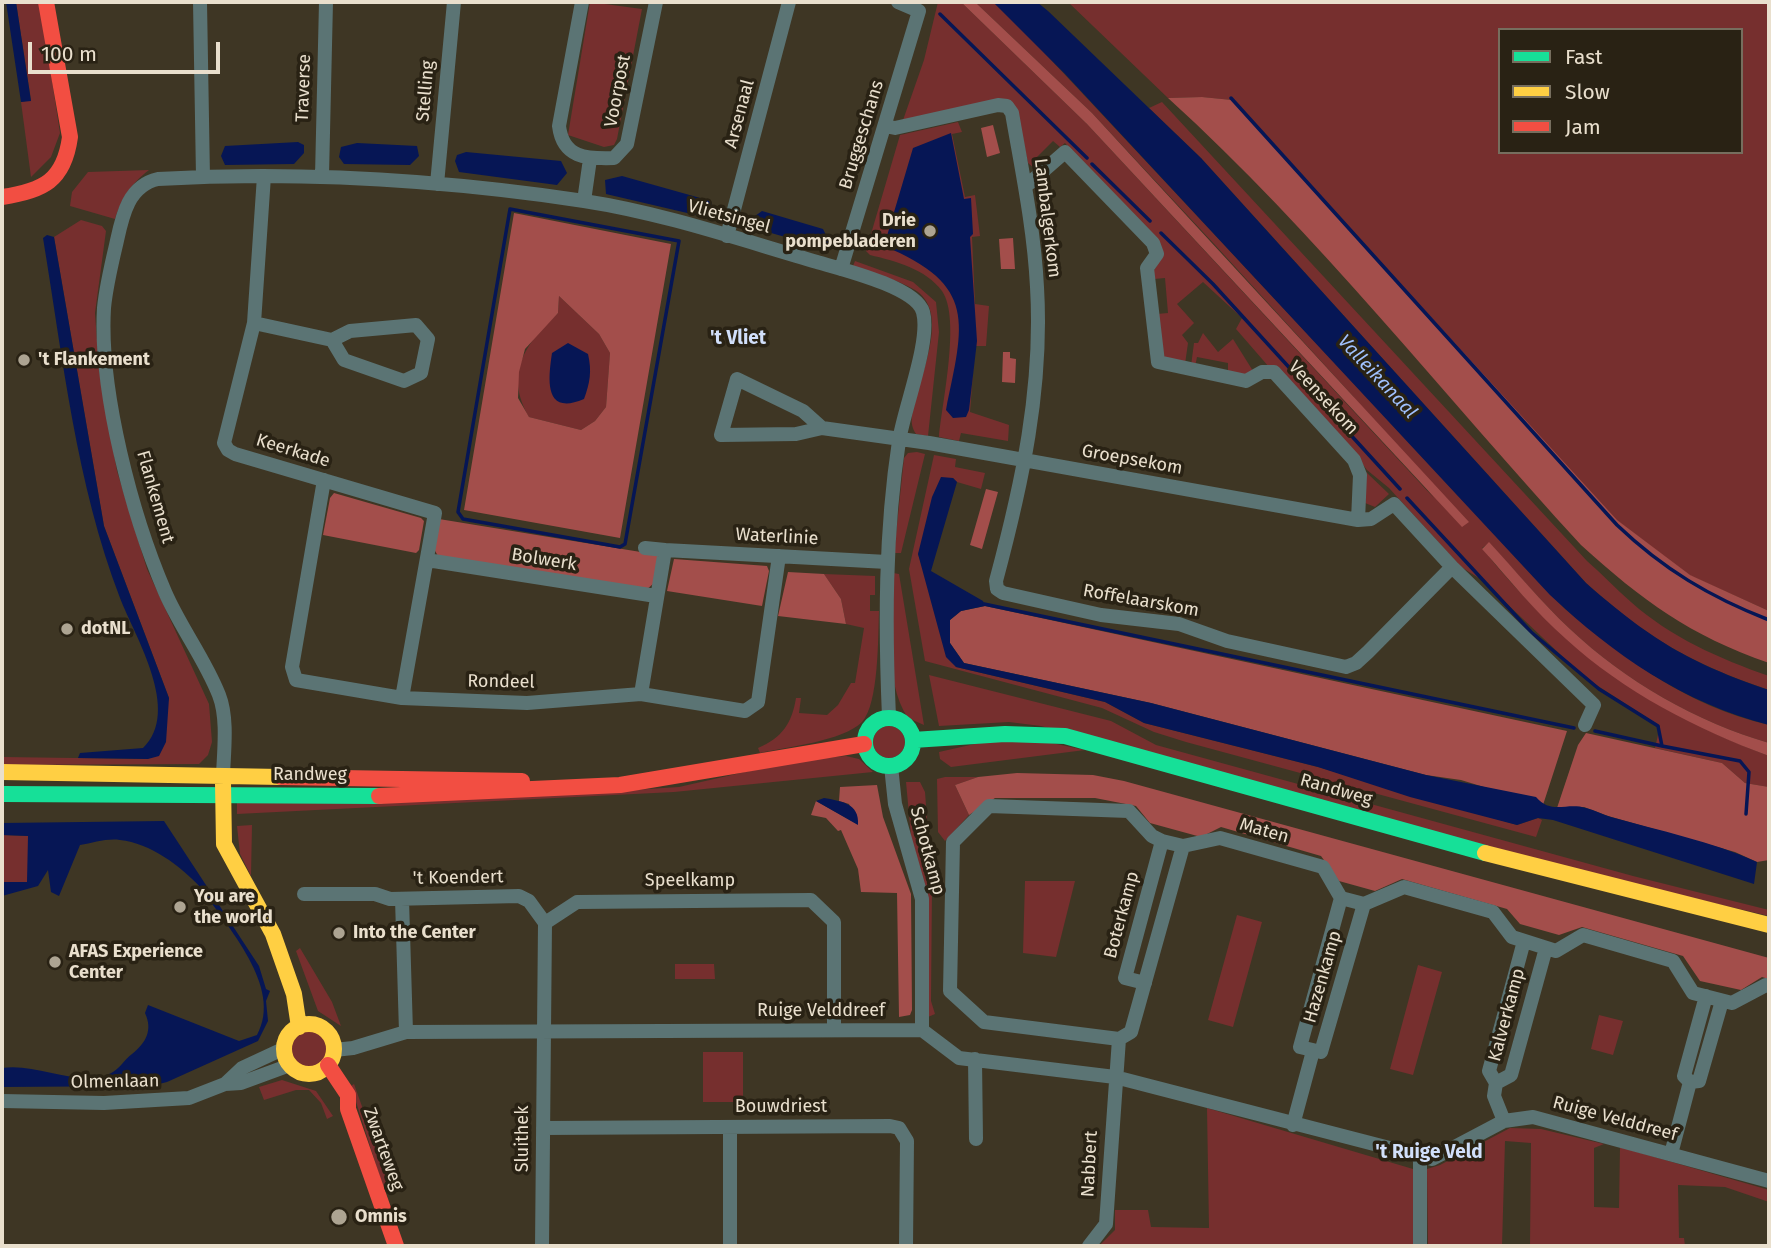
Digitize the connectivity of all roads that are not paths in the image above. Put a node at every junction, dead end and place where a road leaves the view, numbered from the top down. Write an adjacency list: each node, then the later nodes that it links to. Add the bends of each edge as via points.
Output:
1 (46, 2): 16 (main road, via 70,137 58,173 43,188 27,196)
2 (200, 2): 13 (street)
3 (326, 2): 12 (street, Traverse)
4 (454, 2): 14 (street, Stelling)
5 (582, 2): 10 (street, via 559,126 561,142)
6 (656, 2): 10 (street, Voorpost, via 627,144 614,158)
7 (789, 2): 19 (street, Arsenaal)
8 (898, 2): 9 (street, Bruggeschans, via 919,11)
9 (885, 126): 15 (street, Lambalgerkom, via 895,128 1007,106); 20 (street, Bruggeschans)
10 (590, 159): 17 (street)
11 (264, 176): 12 (street, Vlietsingel); 13 (street, Vlietsingel); 21 (street, Keerkade)
12 (322, 176): 14 (street, Vlietsingel)
13 (204, 177): 18 (street, Vlietsingel, via 144,183 135,190)
14 (438, 184): 17 (street, Vlietsingel)
15 (1026, 186): 25 (street, Lambalgerkom, via 1038,334); 27 (street, Veensekom, via 1065,152 1080,167 1153,243 1157,254 1147,268 1158,362 1246,381 1262,372 1274,372 1354,460 1360,475)
16 (3, 197)
17 (584, 201): 19 (street, Vlietsingel)
18 (122, 217): 43 (street, Flankement, via 104,310 115,417 132,492 166,594 220,697)
19 (727, 236): 20 (street, Vlietsingel)
20 (841, 269): 24 (street, Vlietsingel, via 908,294 922,309 924,331)
21 (254, 323): 22 (street); 26 (street, Keerkade, via 226,447 235,454)
22 (332, 340): 22 (street, via 344,360 404,381 421,373 428,339 416,325 350,331)
23 (822, 428): 23 (street, via 796,434 721,435 737,379 803,411); 24 (street, Groepsekom)
24 (899, 440): 25 (street, Groepsekom); 32 (street, Vlietsingel)
25 (1025, 461): 27 (street, Groepsekom); 33 (street, Roffelaarskom, via 996,581 1003,593 1101,615 1179,624 1227,641 1346,667 1368,652)
26 (324, 480): 31 (street, Keerkade, via 435,513); 36 (street, Rondeel, via 292,667 296,680)
27 (1358, 520): 33 (street, via 1371,519 1394,503)
28 (645, 548): 29 (street, Waterlinie)
29 (665, 550): 30 (street, Waterlinie); 34 (street)
30 (779, 556): 32 (street, Waterlinie); 35 (street, Rondeel, via 758,702 745,711)
31 (427, 560): 34 (street, Bolwerk); 36 (street, Keerkade)
32 (887, 562): 37 (street, Vlietsingel)
33 (1451, 567): 38 (street, via 1594,705)
34 (656, 596): 35 (street)
35 (641, 694): 36 (street, Rondeel, via 527,703)
36 (402, 698)
37 (889, 718): 39 (main road, via 905,724); 40 (main road, via 871,725)
38 (1585, 725)
39 (913, 740): 41 (main road, via 908,757); 54 (main road, Randweg, via 1005,734 1065,736)
40 (864, 744): 41 (main road, via 871,758); 44 (main road, Randweg, via 823,748 681,779)
41 (891, 766): 63 (street, Schotkamp, via 895,804 922,899)
42 (2, 772): 43 (main road, Randweg)
43 (223, 775): 44 (main road, Randweg); 46 (main road)
44 (617, 785): 46 (main road, Randweg, via 495,793)
45 (2, 794): 46 (main road, Randweg)
46 (223, 794): 61 (main road, via 222,828 228,856 273,934 293,954)
47 (1162, 841): 48 (street, Maten); 57 (street, Boterkamp, via 1125,978); 66 (street, Maten, via 1129,811 989,806 953,842 950,991 984,1022)
48 (1183, 846): 50 (street, Maten, via 1220,838 1323,867); 57 (street)
49 (304, 894): 51 (street, 't Koendert, via 375,894)
50 (1341, 898): 52 (street); 68 (street, Hazenkamp, via 1300,1047)
51 (402, 899): 53 (street, 't Koendert, via 519,896 529,901); 64 (street, 't Koendert)
52 (1364, 904): 55 (street, via 1404,887 1493,912 1512,937); 68 (street, Hazenkamp, via 1321,1052)
53 (545, 923): 62 (street, Speelkamp, via 577,902 811,900 834,922); 65 (street)
54 (1769, 927)
55 (1524, 941): 56 (street); 74 (street, Kalverkamp, via 1489,1071)
56 (1546, 948): 59 (street, via 1556,950 1583,935 1673,961 1693,993); 74 (street, Kalverkamp, via 1511,1075)
57 (1145, 983): 66 (street, via 1131,1032)
58 (1769, 986): 60 (street, via 1732,1003)
59 (1706, 996): 60 (street); 73 (street, via 1684,1076)
60 (1722, 1001): 73 (street, via 1699,1081)
61 (306, 1026): 67 (main road, via 289,1035); 70 (main road, via 328,1033)
62 (834, 1030): 63 (street, Ruige Velddreef); 65 (street, Ruige Velddreef)
63 (922, 1030): 69 (street, Ruige Velddreef, via 959,1058)
64 (406, 1032): 65 (street, Ruige Velddreef); 70 (street, Ruige Velddreef, via 353,1048)
65 (542, 1032): 80 (street, Sluithek)
66 (1119, 1039): 72 (street)
67 (285, 1048): 71 (main road); 75 (street, Olmenlaan, via 242,1068)
68 (1313, 1051): 78 (street)
69 (975, 1059): 72 (street, Ruige Velddreef); 81 (street)
70 (327, 1062): 71 (main road, via 306,1074); 85 (main road, Zwarteweg, via 338,1102 347,1105)
71 (290, 1065): 75 (street, Olmenlaan, via 241,1083)
72 (1115, 1077): 78 (street, Ruige Velddreef); 89 (street, Nabbert, via 1106,1224)
73 (1690, 1082): 82 (street)
74 (1496, 1083): 77 (street, Kalverkamp, via 1494,1096)
75 (225, 1084): 76 (street, Olmenlaan, via 189,1098 161,1101)
76 (2, 1101)
77 (1504, 1121): 82 (street, Ruige Velddreef, via 1545,1119); 83 (street, Ruige Velddreef, via 1432,1159)
78 (1293, 1125): 83 (street, Ruige Velddreef)
79 (730, 1127): 80 (street, Bouwdriest); 87 (street); 88 (street, Bouwdriest, via 899,1128 907,1141)
80 (543, 1128): 86 (street, Sluithek)
81 (976, 1139)
82 (1671, 1154): 84 (street, Ruige Velddreef)
83 (1420, 1156): 90 (street)
84 (1769, 1181)
85 (396, 1246)
86 (542, 1246)
87 (730, 1246)
88 (906, 1246)
89 (1089, 1246)
90 (1420, 1246)

